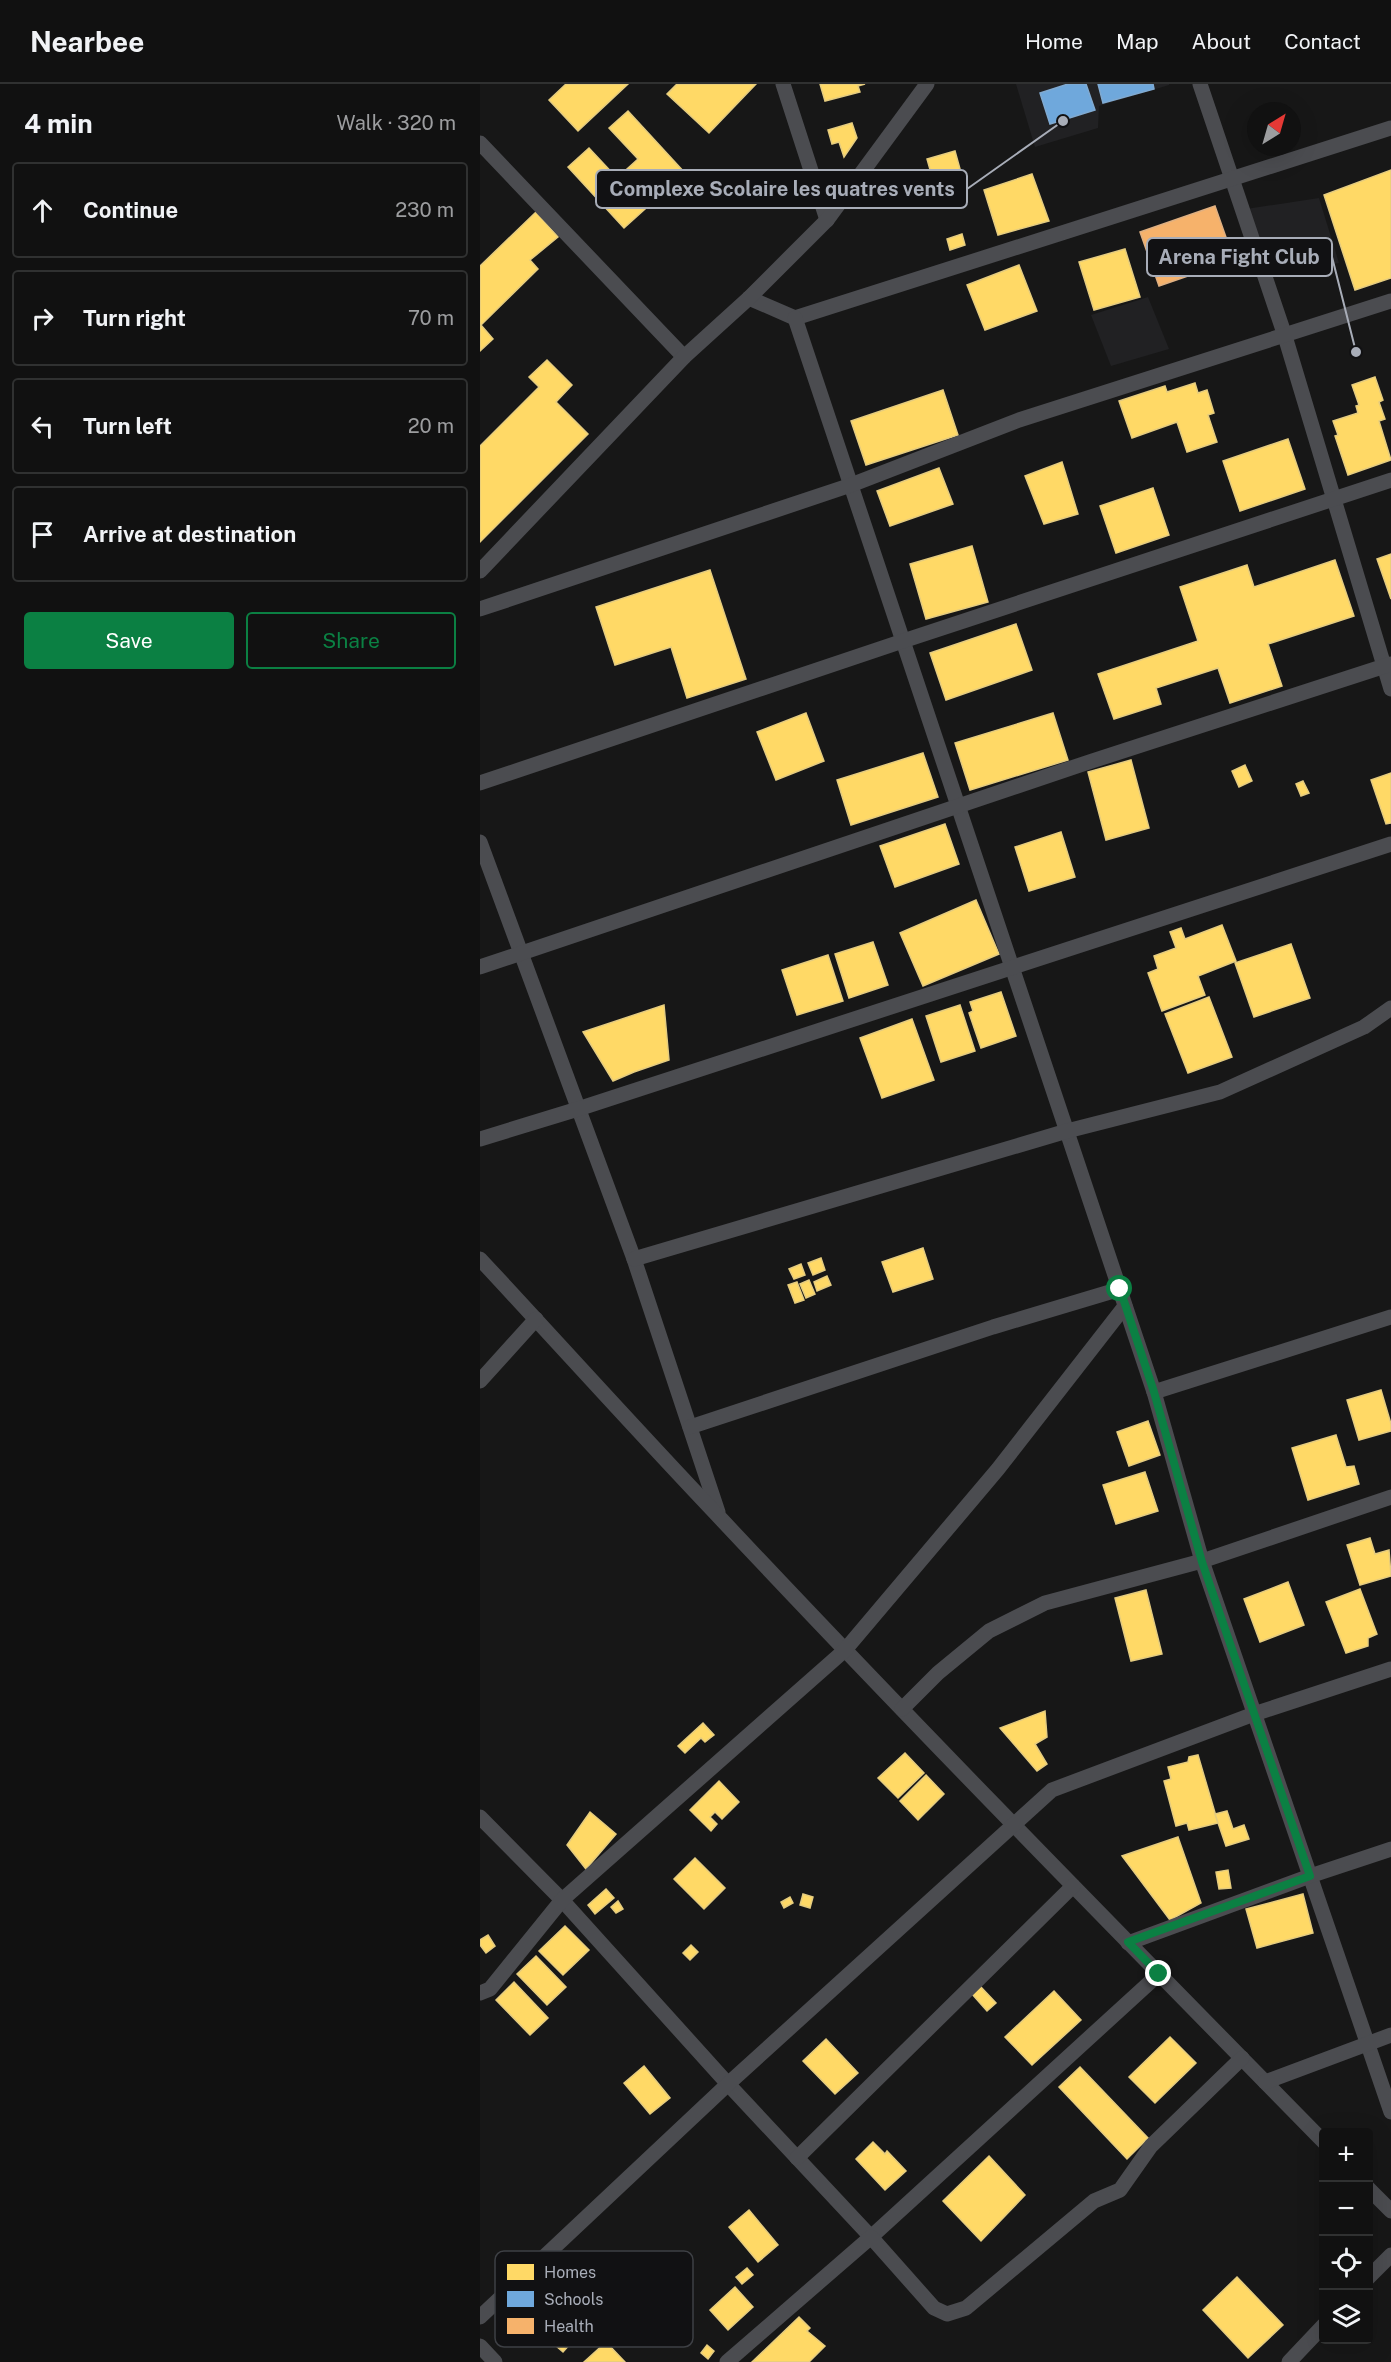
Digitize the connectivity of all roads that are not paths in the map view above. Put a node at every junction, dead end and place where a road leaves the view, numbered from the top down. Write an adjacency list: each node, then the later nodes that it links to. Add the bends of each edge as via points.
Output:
1 (783, 84): 7 (street)
2 (927, 84): 7 (street)
3 (1200, 84): 6 (street)
4 (1391, 128): 6 (street)
5 (480, 143): 12 (street)
6 (1232, 179): 10 (street); 11 (street)
7 (827, 220): 8 (street)
8 (749, 298): 10 (street); 12 (street)
9 (1391, 301): 11 (street)
10 (795, 318): 14 (street)
11 (1284, 333): 14 (street, via 1019,420); 15 (street)
12 (684, 357): 16 (street)
13 (1391, 480): 15 (street)
14 (851, 485): 17 (street); 18 (street)
15 (1334, 499): 18 (street); 19 (street)
16 (480, 571)
17 (480, 609)
18 (903, 641): 21 (street); 22 (street)
19 (1387, 665): 20 (street); 22 (street)
20 (1391, 689)
21 (480, 783)
22 (958, 806): 25 (street); 27 (street)
23 (480, 843): 25 (street)
24 (1391, 844): 27 (street)
25 (521, 953): 26 (street); 29 (street)
26 (480, 967)
27 (1012, 968): 29 (street); 30 (street)
28 (1391, 1008): 30 (street, via 1364,1027 1220,1092)
29 (578, 1109): 31 (street); 33 (street)
30 (1067, 1131): 33 (street); 34 (street)
31 (480, 1139)
32 (480, 1259): 37 (street)
33 (633, 1259): 40 (street)
34 (1120, 1289): 35 (street); 40 (street)
35 (1125, 1306): 39 (street); 44 (street, via 998,1469)
36 (1391, 1317): 39 (street)
37 (536, 1320): 38 (street); 42 (street)
38 (480, 1381)
39 (1154, 1392): 43 (street)
40 (690, 1427): 42 (street)
41 (1391, 1497): 43 (street)
42 (721, 1519): 44 (street)
43 (1202, 1562): 46 (street, via 1046,1603 989,1631); 47 (street)
44 (844, 1650): 46 (street); 53 (street)
45 (1391, 1669): 47 (street)
46 (902, 1709): 49 (street)
47 (1254, 1714): 49 (street, via 1052,1790); 51 (street)
48 (480, 1817): 53 (street)
49 (1012, 1824): 52 (street); 61 (street)
50 (1391, 1849): 51 (street)
51 (1310, 1876): 54 (street); 58 (street)
52 (1073, 1886): 54 (street); 64 (street)
53 (561, 1900): 56 (street, via 490,1989); 61 (street)
54 (1128, 1942): 55 (street)
55 (1159, 1974): 59 (street); 67 (street)
56 (480, 1993)
57 (1391, 2035): 58 (street)
58 (1367, 2043): 60 (street); 62 (street)
59 (1242, 2058): 60 (street); 67 (street, via 1151,2146 1120,2190 1094,2201 966,2308 947,2314 934,2308)
60 (1265, 2082): 63 (street)
61 (728, 2084): 64 (street); 68 (street)
62 (1391, 2112)
63 (1319, 2138)
64 (797, 2158): 67 (street)
65 (1373, 2193): 66 (street)
66 (1390, 2209)
67 (871, 2237): 76 (street)
68 (551, 2251)
69 (1391, 2254): 70 (street)
70 (1373, 2273)
71 (495, 2304): 72 (street)
72 (480, 2318)
73 (1319, 2329): 77 (street)
74 (480, 2346): 75 (street)
75 (495, 2362)
76 (727, 2362)
77 (1289, 2362)

